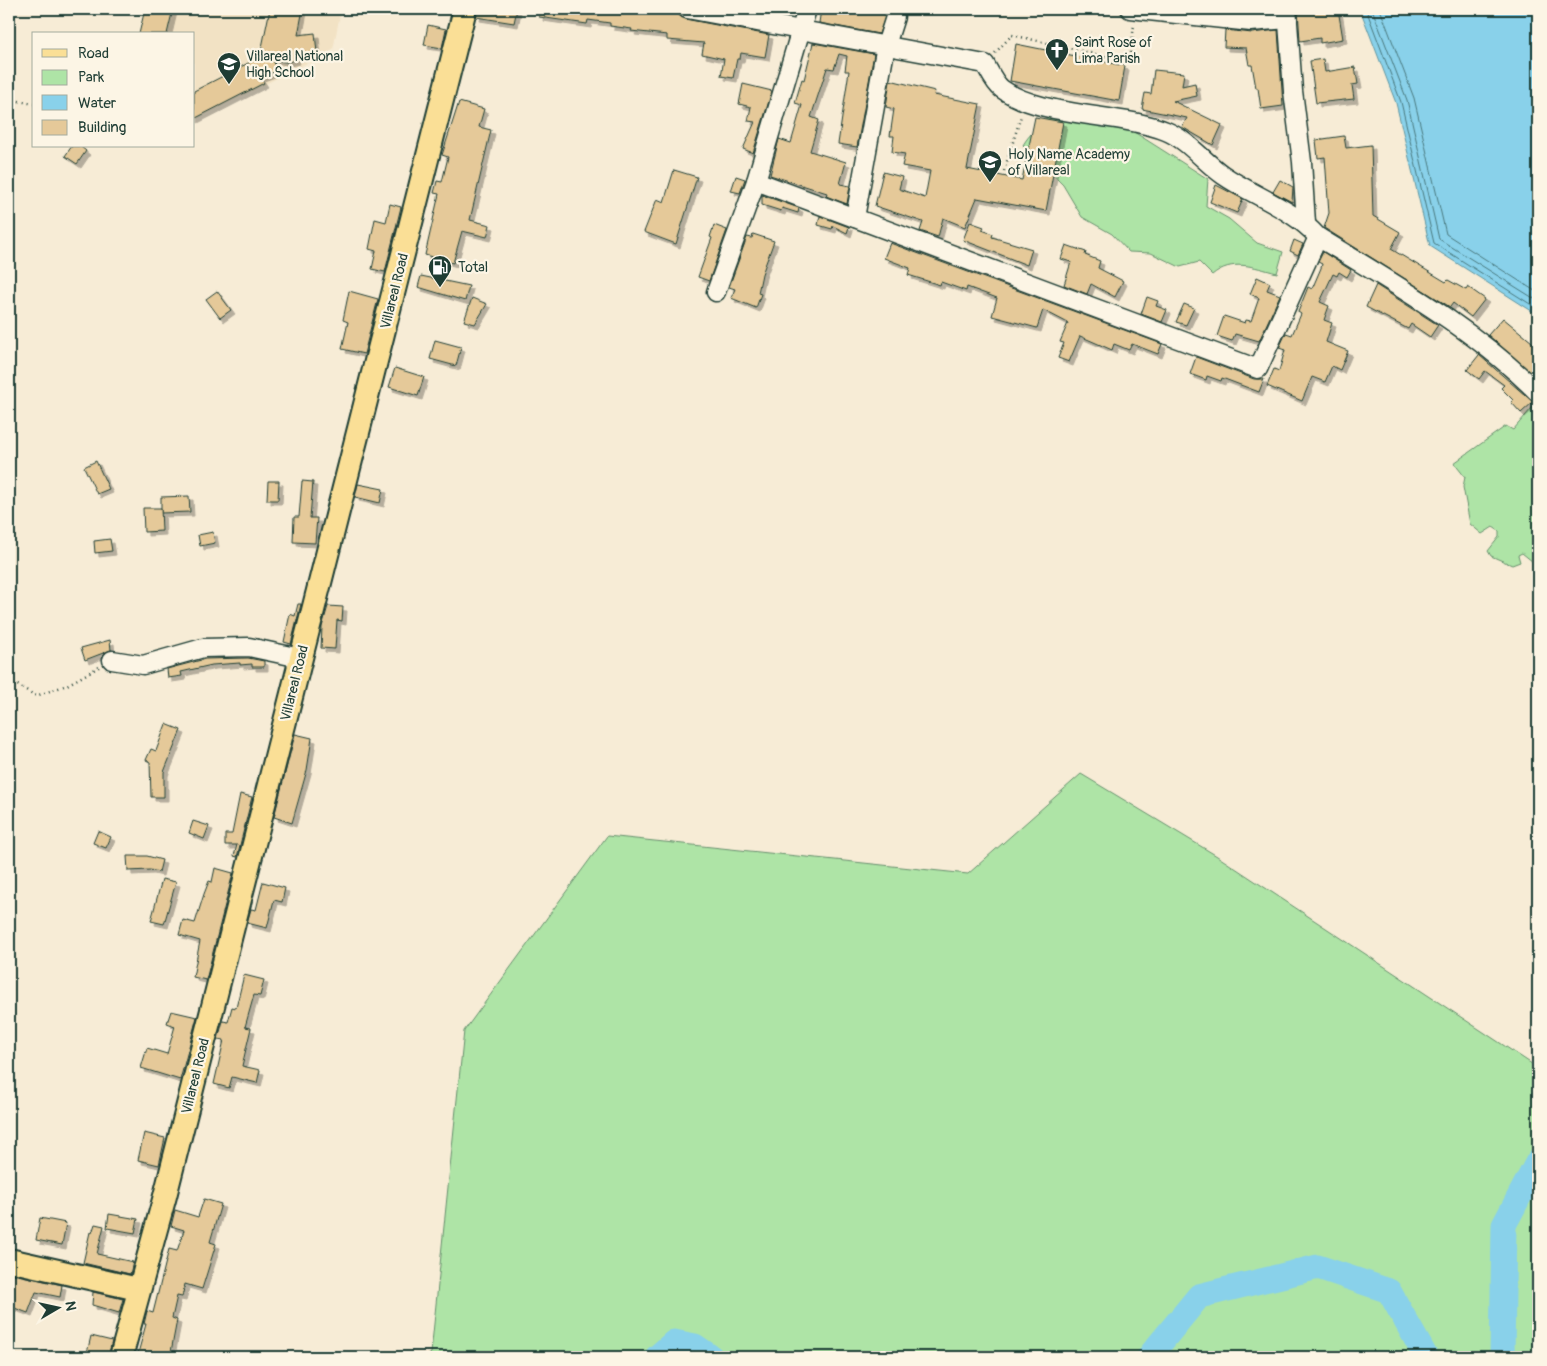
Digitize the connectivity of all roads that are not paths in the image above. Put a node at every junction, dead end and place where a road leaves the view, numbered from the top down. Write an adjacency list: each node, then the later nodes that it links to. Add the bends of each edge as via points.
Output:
1 (465, 9): 15 (main road, Villareal Road)
2 (687, 9): 7 (street)
3 (807, 9): 7 (street)
4 (1134, 13): 5 (street, via 1251,22)
5 (1288, 14): 11 (street)
6 (895, 17): 8 (street)
7 (801, 30): 8 (street); 9 (street)
8 (886, 45): 10 (street); 11 (street, via 985,64 1001,89 1026,100 1168,132 1223,175)
9 (756, 181): 10 (street); 13 (street)
10 (855, 218): 12 (street, via 1258,369)
11 (1306, 223): 12 (street)
12 (1318, 237): 14 (street, via 1434,308 1523,377)
13 (716, 292)
14 (1538, 393)
15 (300, 658): 16 (street, via 249,647 203,648 143,665); 18 (main road, Villareal Road, via 165,1196)
16 (112, 660)
17 (9, 1260): 18 (main road)
18 (138, 1289): 19 (main road, Villareal Road)
19 (121, 1357)

